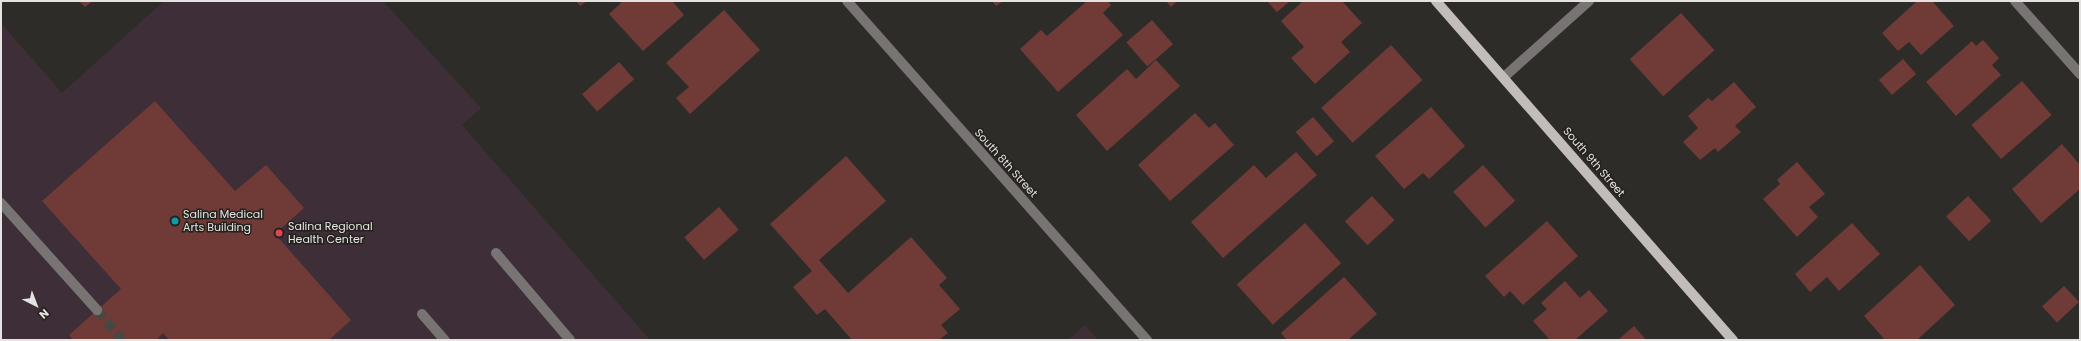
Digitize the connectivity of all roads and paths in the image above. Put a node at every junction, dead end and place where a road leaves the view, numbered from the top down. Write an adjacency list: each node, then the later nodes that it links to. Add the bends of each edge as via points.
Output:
1 (847, 1): 11 (street, South 8th Street)
2 (1436, 1): 6 (main road, South 9th Street)
3 (1588, 1): 6 (street)
4 (2015, 1): 5 (street)
5 (2080, 74)
6 (1504, 78): 14 (main road, South 9th Street)
7 (1, 203): 9 (street)
8 (496, 253): 13 (street)
9 (97, 310)
10 (422, 314): 12 (street)
11 (1146, 339)
12 (445, 340)
13 (570, 340)
14 (1733, 340)

